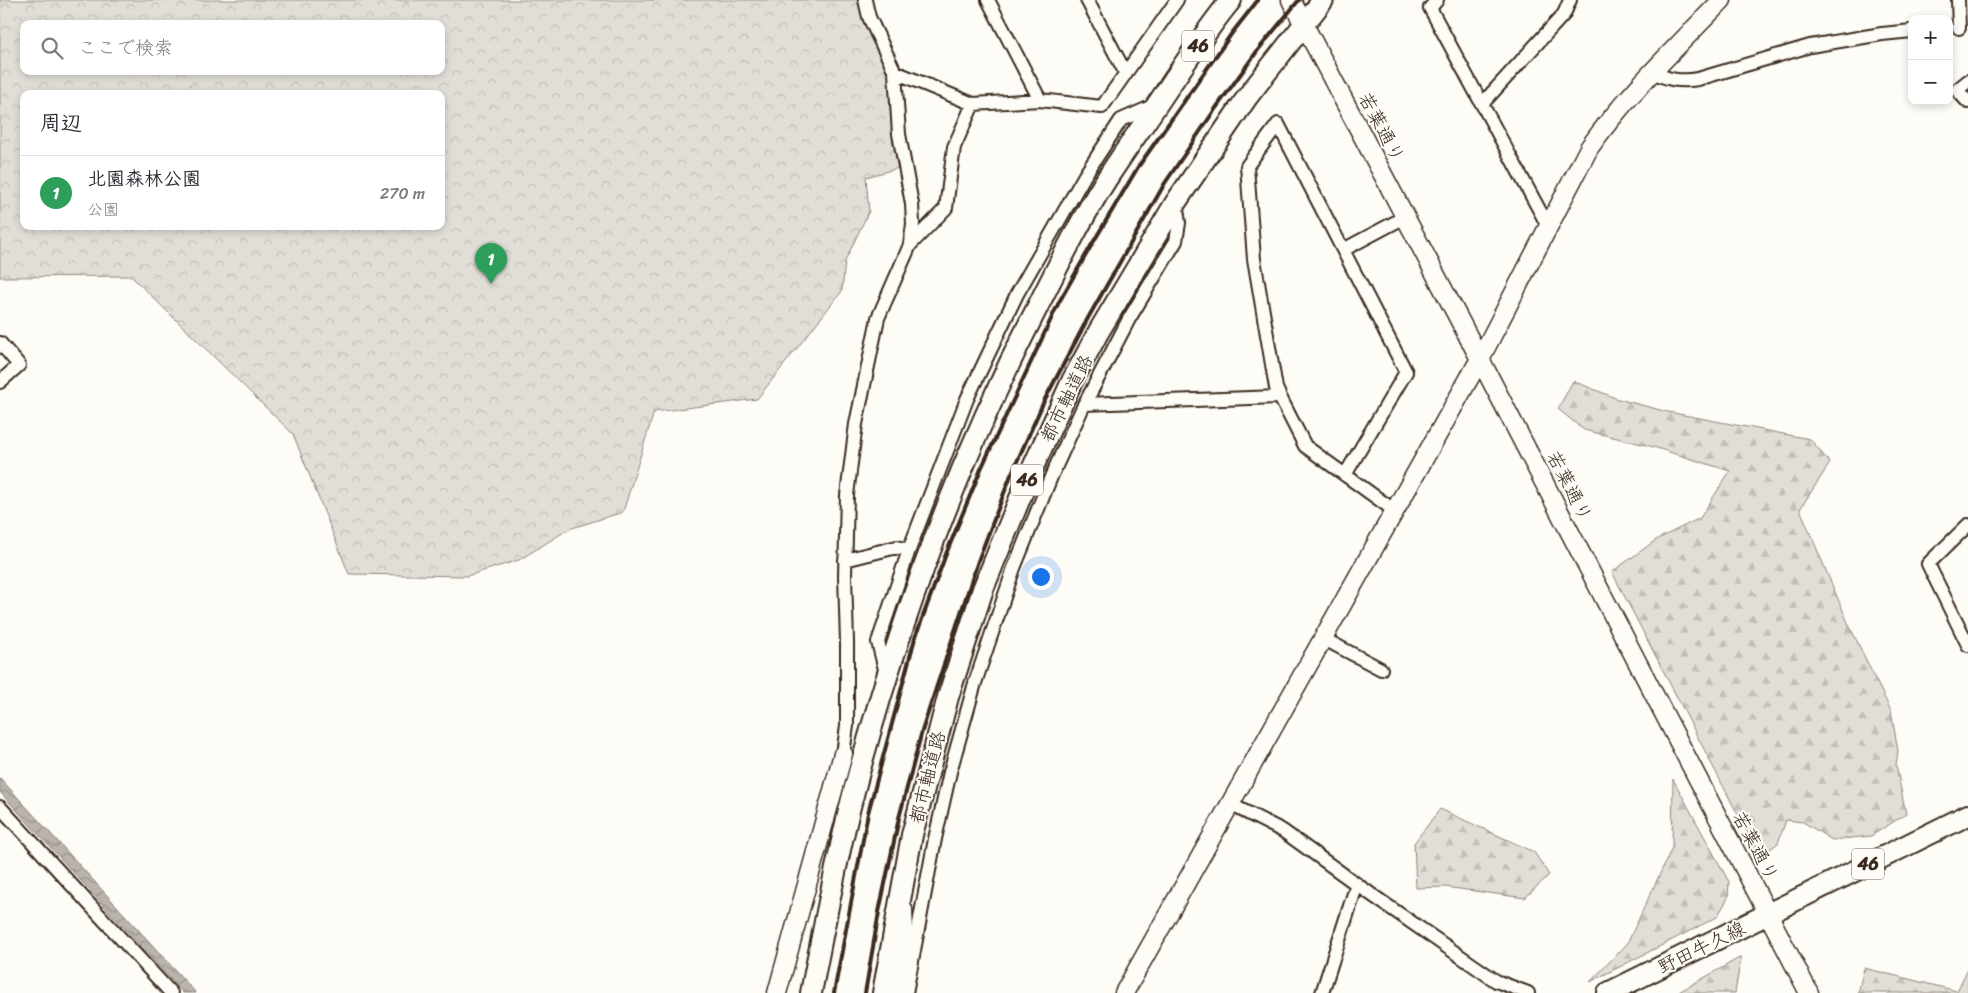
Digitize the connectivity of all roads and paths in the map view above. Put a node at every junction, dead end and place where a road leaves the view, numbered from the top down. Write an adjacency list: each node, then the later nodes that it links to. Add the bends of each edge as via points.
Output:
1 (865, 0): 15 (street, via 869,17)
2 (988, 0): 19 (street)
3 (1087, 0): 17 (street)
4 (1177, 0): 17 (street)
5 (1231, 0): 22 (main road, 46)
6 (1291, 0): 12 (street, 若葉通り)
7 (1323, 0): 12 (main road, 都市軸道路 / 46)
8 (1437, 0): 23 (street, via 1430,8)
9 (1570, 0): 23 (street, via 1564,14)
10 (1722, 0): 16 (street)
11 (1958, 0): 13 (street)
12 (1303, 25): 24 (main road, 都市軸道路 / 46, via 1254,88); 25 (street, 若葉通り)
13 (1959, 28)
14 (1908, 31): 16 (street, via 1810,46 1686,81)
15 (895, 72): 21 (street); 27 (street, via 899,134 912,204)
16 (1653, 72): 26 (street, via 1589,148)
17 (1126, 74): 19 (street, via 1102,107)
18 (1968, 81): 20 (street, via 1957,90)
19 (1040, 100): 21 (street)
20 (1968, 102)
21 (973, 104): 27 (street, via 954,147 946,208)
22 (1157, 104): 37 (street, via 1121,120 1085,175 1017,294 968,399); 42 (main road, 46, via 1105,181 1009,362 921,572)
23 (1482, 104): 26 (street)
24 (1176, 202): 33 (street, via 1176,241 1129,319); 48 (main road, 都市軸道路 / 46, via 1072,381 1004,536 948,697)
25 (1405, 217): 28 (street); 30 (street, 若葉通り)
26 (1548, 226): 30 (street)
27 (910, 245): 38 (street, via 883,305 872,345 856,424 847,495)
28 (1343, 250): 32 (street, via 1278,124 1246,166 1254,259); 34 (street, via 1406,372)
29 (0, 343): 31 (street, via 19,365)
30 (1480, 359): 35 (street); 51 (street, 若葉通り)
31 (0, 382)
32 (1280, 398): 33 (street); 34 (street, via 1305,446)
33 (1084, 404): 47 (street, via 1014,568 978,674 950,772)
34 (1345, 475): 35 (street)
35 (1395, 511): 39 (street)
36 (1968, 525): 40 (street, via 1928,564)
37 (909, 550): 38 (street, via 898,547); 42 (street, via 878,642)
38 (845, 560): 43 (street, via 847,726)
39 (1324, 639): 41 (street); 44 (street)
40 (1968, 644)
41 (1381, 669)
42 (887, 676): 54 (main road, 46, via 853,796)
43 (843, 754): 53 (street)
44 (1230, 804): 49 (street, via 1283,830); 58 (street)
45 (0, 807): 52 (street)
46 (1968, 815): 51 (main road, 46)
47 (934, 846): 48 (street); 57 (street)
48 (908, 857): 50 (main road, 都市軸道路 / 46)
49 (1357, 884): 59 (street); 60 (street, via 1496,981)
50 (902, 891): 55 (main road, 都市軸道路 / 46); 56 (street, via 904,933)
51 (1767, 914): 61 (main road, 野田牛久線 / 46); 62 (street, 若葉通り)
52 (171, 993)
53 (777, 993)
54 (811, 993)
55 (883, 993)
56 (894, 993)
57 (906, 993)
58 (1124, 993)
59 (1322, 993)
60 (1528, 993)
61 (1608, 993)
62 (1809, 993)

